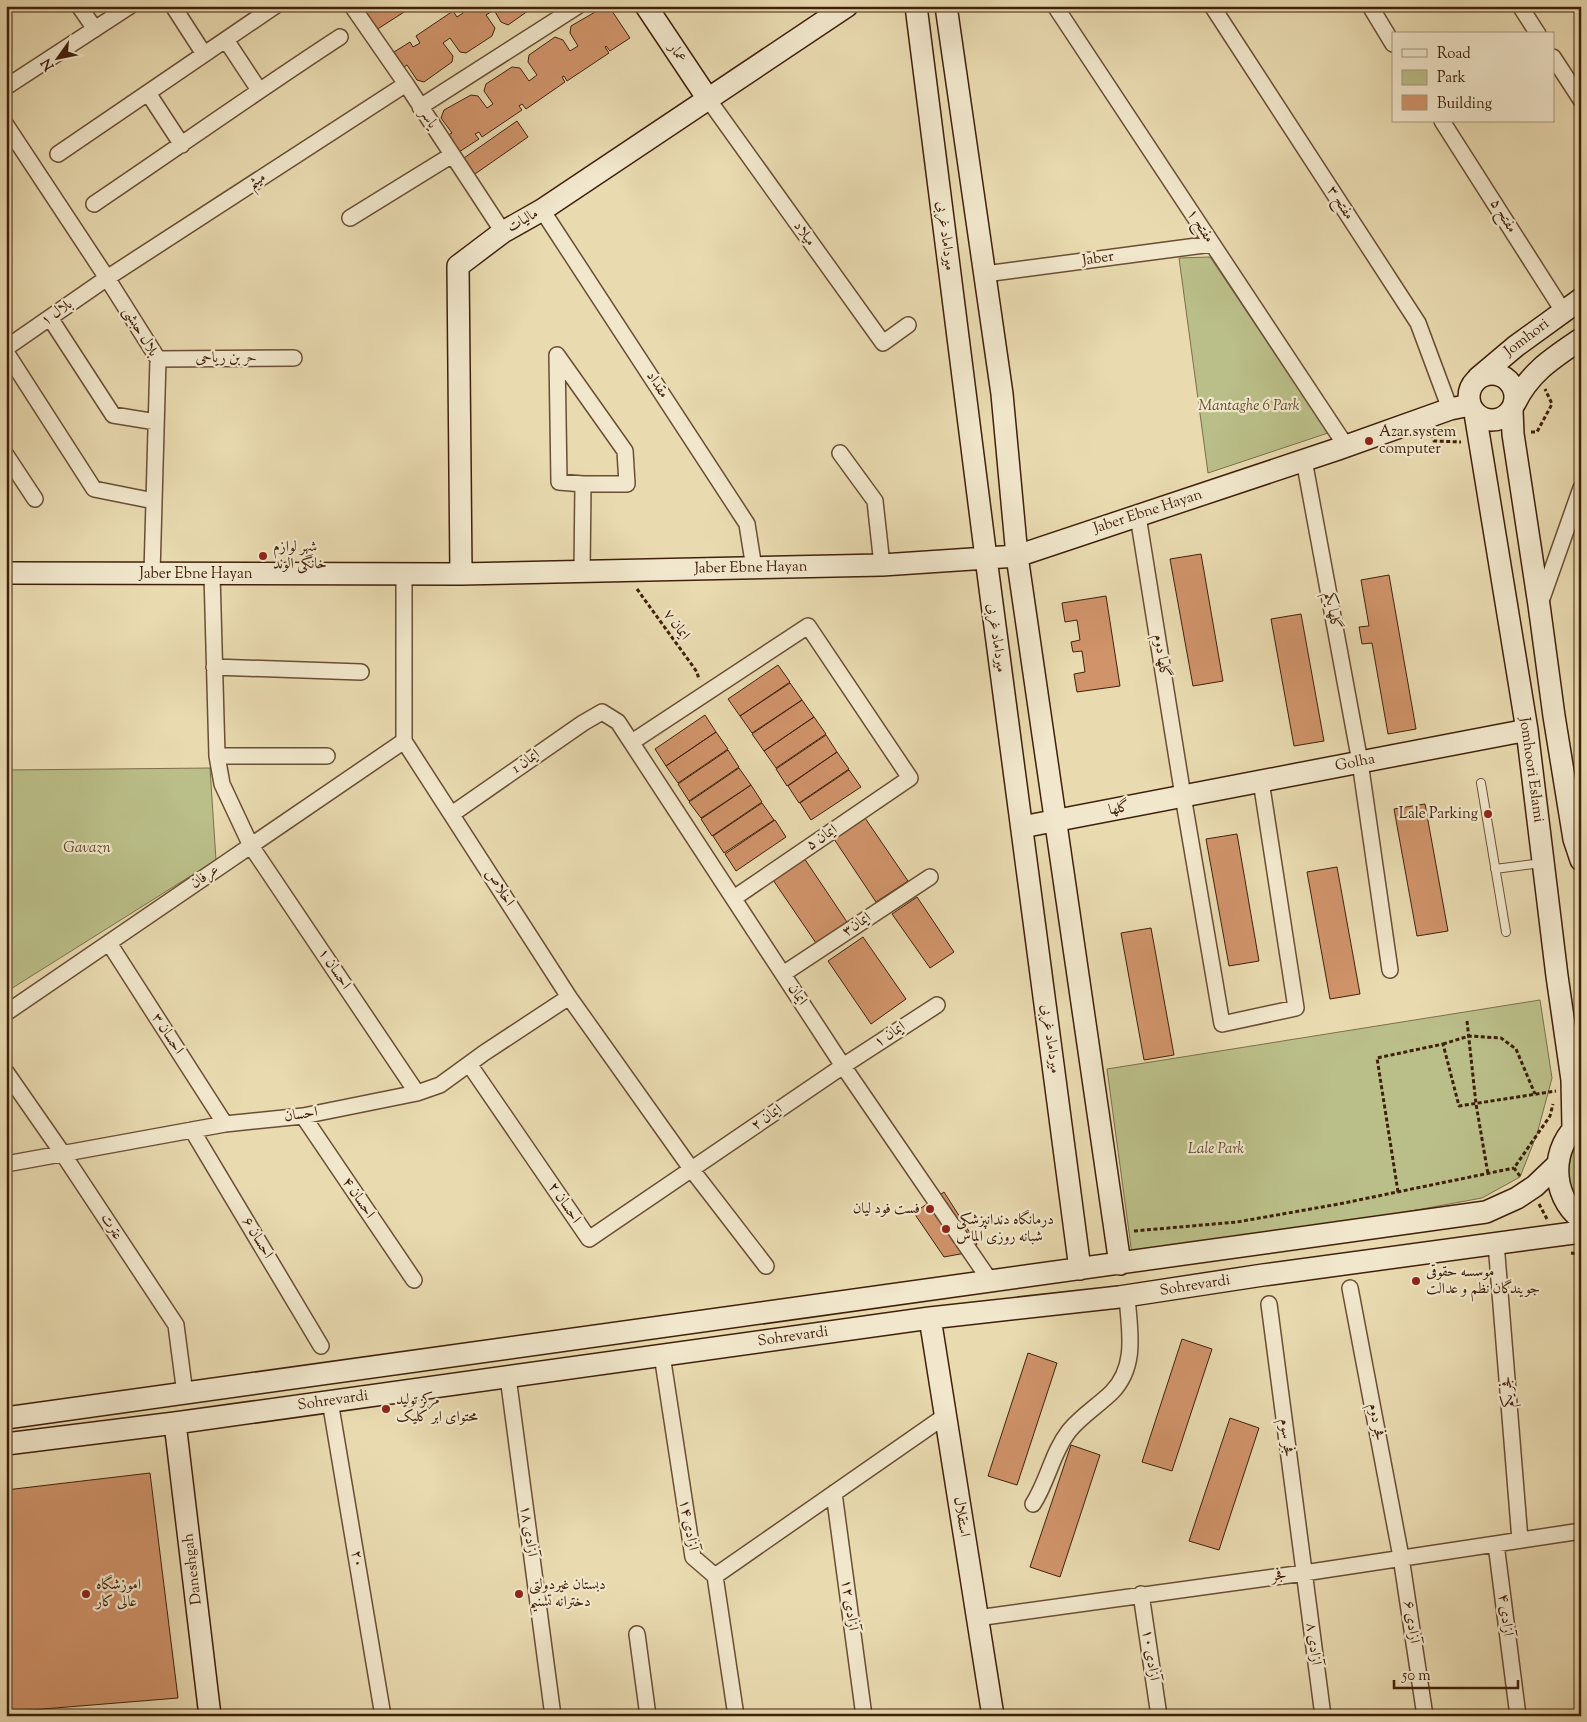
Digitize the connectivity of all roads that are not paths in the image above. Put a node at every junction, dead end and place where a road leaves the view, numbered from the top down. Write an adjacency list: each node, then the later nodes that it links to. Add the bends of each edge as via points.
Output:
1 (79, 6): 15 (street)
2 (130, 6): 15 (street)
3 (173, 6): 20 (street)
4 (275, 6): 18 (street)
5 (352, 6): 22 (street, یاسر)
6 (578, 6): 28 (street)
7 (646, 6): 26 (street, عمار)
8 (847, 6): 26 (street, مالیات)
9 (916, 6): 63 (street, میرداماد غربی)
10 (946, 6): 39 (street)
11 (1055, 6): 38 (street, مفتح ۱)
12 (1212, 6): 51 (street, مفتح ۳, via 1418,323)
13 (1370, 6): 19 (street)
14 (1520, 6): 16 (street)
15 (95, 29): 23 (street)
16 (1537, 32)
17 (340, 37): 24 (street)
18 (226, 40): 20 (street); 24 (street)
19 (1392, 42)
20 (204, 54): 25 (street)
21 (1554, 60): 27 (street)
22 (406, 84): 28 (street, یاسر); 40 (street, میثم)
23 (6, 87)
24 (258, 90): 31 (street)
25 (148, 93): 31 (street); 32 (street)
26 (708, 99): 35 (street, مالیات); 44 (street, میلاد, via 883,343)
27 (1581, 100)
28 (420, 107): 33 (street, یاسر)
29 (1443, 122): 42 (street, مفتح ۵)
30 (7, 129): 40 (street, بلال حبشی)
31 (182, 145): 34 (street)
32 (58, 154)
33 (452, 154): 36 (street); 37 (street, یاسر)
34 (94, 204)
35 (542, 210): 37 (street, مالیات); 65 (street, مقداد, via 747,524)
36 (350, 218)
37 (503, 232): 71 (street, مالیات, via 458,266)
38 (1212, 244): 39 (street, Jaber); 53 (street, مفتح ۱)
39 (984, 274): 62 (street, via 1002,394)
40 (107, 278): 43 (street, بلال ۱); 48 (street, بلال حبشی)
41 (1581, 299): 42 (street, Jomhori)
42 (1563, 311): 49 (street, Jomhori)
43 (50, 318): 46 (street, بلال ۱); 52 (street, via 113,415)
44 (908, 325)
45 (1581, 339): 50 (street, via 1531,378 1522,388)
46 (6, 350): 60 (street, via 94,489)
47 (294, 358): 48 (street, حر بن ریاحی)
48 (158, 359): 52 (street, بلال حبشی)
49 (1477, 380): 50 (street, via 1490,374 1505,377 1514,388); 51 (street)
50 (1514, 407): 51 (street, via 1508,415 1494,421 1480,418); 72 (street, Jomhoori Eslami, via 1513,434)
51 (1465, 409): 53 (street, Jaber Ebne Hayan); 76 (street, Jomhoori Eslami)
52 (156, 422): 60 (street, بلال حبشی)
53 (1346, 446): 56 (street, Jaber Ebne Hayan)
54 (840, 452): 64 (street, via 875,501)
55 (6, 455): 59 (street)
56 (1304, 460): 61 (street, Jaber Ebne Hayan); 81 (street, گلها یکم)
57 (583, 484): 57 (street, via 559,482 557,355 625,452 627,484); 66 (street)
58 (1581, 488): 72 (street)
59 (35, 499)
60 (154, 501): 68 (street, بلال حبشی)
61 (1138, 516): 62 (street, Jaber Ebne Hayan); 84 (street, گلها دوم)
62 (1017, 556): 63 (street, Jaber Ebne Hayan); 86 (street)
63 (986, 558): 64 (street, Jaber Ebne Hayan); 87 (street, میرداماد غربی)
64 (882, 565): 65 (street, Jaber Ebne Hayan)
65 (754, 568): 66 (street, Jaber Ebne Hayan)
66 (582, 572): 71 (street, Jaber Ebne Hayan)
67 (6, 573): 68 (street, Jaber Ebne Hayan)
68 (152, 573): 69 (street, Jaber Ebne Hayan)
69 (212, 574): 70 (street, Jaber Ebne Hayan); 73 (street, احسان ۱)
70 (404, 574): 71 (street, Jaber Ebne Hayan); 77 (street)
71 (461, 574)
72 (1539, 605): 88 (street, Jomhoori Eslami, via 1554,716)
73 (214, 667): 74 (street); 79 (street, احسان ۱)
74 (361, 672)
75 (602, 712): 78 (street, ایمان, via 618,722); 85 (street, ایمان 1)
76 (1526, 730): 81 (street, Golha); 91 (street, Jomhoori Eslami)
77 (404, 741): 85 (street, اخلاص); 89 (street, عرفان)
78 (632, 742): 94 (street, ایمان); 94 (street, ایمان ۵, via 808,626 910,778)
79 (217, 756): 80 (street); 89 (street, احسان ۱, via 222,784)
80 (327, 756)
81 (1360, 762): 82 (street, Golha); 97 (street, گلها یکم)
82 (1261, 781): 84 (street, Golha); 84 (street, گلها دوم, via 1296,1008 1222,1024)
83 (1481, 783): 92 (lane)
84 (1183, 796): 86 (street, گلها)
85 (452, 814): 99 (street, اخلاص)
86 (1055, 821): 87 (street, گلها); 119 (street)
87 (1022, 827): 122 (street, میرداماد غربی)
88 (1579, 833): 90 (street, Jomhoori Eslami)
89 (251, 846): 96 (street, عرفان); 106 (street, احسان ۱)
90 (1581, 860)
91 (1544, 863): 92 (lane); 102 (street, Jomhoori Eslami)
92 (1495, 869): 95 (lane)
93 (930, 876): 98 (street, ایمان۳)
94 (734, 898): 98 (street, ایمان)
95 (1506, 932)
96 (109, 943): 101 (street, عرفان); 108 (street, احسان ۳)
97 (1390, 970)
98 (783, 974): 104 (street, ایمان)
99 (569, 997): 103 (street, احسان); 114 (street, اخلاص)
100 (937, 1005): 104 (street, ایمان ۱)
101 (6, 1013)
102 (1574, 1052): 109 (street, Jomhoori Eslami, via 1572,1080)
103 (469, 1064): 106 (street, احسان, via 440,1085); 114 (street, احسان ۲, via 589,1239)
104 (843, 1066): 114 (street, ایمان ۲); 124 (street, ایمان)
105 (6, 1072): 111 (street, عترت)
106 (417, 1093): 107 (street, احسان)
107 (303, 1116): 108 (street, احسان); 123 (street, احسان ۴)
108 (225, 1124): 110 (street, احسان)
109 (1577, 1125): 113 (street, via 1561,1146)
110 (192, 1130): 111 (street, احسان); 129 (street, احسان ۶)
111 (63, 1154): 112 (street, احسان); 132 (street, عترت, via 176,1325)
112 (6, 1164)
113 (1557, 1165): 115 (street, via 1558,1182 1565,1201); 117 (street, Sohrevardi, via 1517,1198 1486,1212)
114 (692, 1170): 120 (street, اخلاص)
115 (1581, 1219)
116 (1581, 1232): 118 (street, Sohrevardi)
117 (1316, 1236): 119 (street, Sohrevardi); 121 (street)
118 (1496, 1243): 121 (street, Sohrevardi); 141 (street, فجر یکم)
119 (1120, 1264): 122 (street, Sohrevardi)
120 (766, 1266)
121 (1321, 1267): 126 (street, Sohrevardi)
122 (1080, 1269): 124 (street, Sohrevardi)
123 (414, 1280)
124 (991, 1282): 132 (street, Sohrevardi)
125 (1350, 1288): 143 (street, فجر دوم)
126 (1127, 1296): 128 (street, Sohrevardi); 139 (street, via 1131,1353 1126,1369 1113,1390 1070,1430)
127 (1269, 1304): 144 (street, فجر سوم)
128 (930, 1318): 130 (street, Sohrevardi); 134 (street, استقلال)
129 (321, 1346)
130 (662, 1355): 131 (street, Sohrevardi); 145 (street, آزادی ۱۴, via 692,1556)
131 (508, 1377): 133 (street, Sohrevardi); 151 (street, آزادی ۱۸)
132 (185, 1394): 135 (street, Sohrevardi)
133 (330, 1402): 136 (street, Sohrevardi); 150 (street, ۲۰)
134 (945, 1416): 138 (street); 147 (street, استقلال)
135 (6, 1418)
136 (175, 1423): 137 (street, Sohrevardi); 149 (street, Daneshgah)
137 (6, 1444)
138 (834, 1493): 145 (street); 154 (street, آزادی ۱۲)
139 (1033, 1504)
140 (1581, 1532): 141 (street, فجر)
141 (1520, 1540): 142 (street, فجر)
142 (1496, 1544): 143 (street, فجر); 159 (street, آزادی ۴)
143 (1401, 1557): 144 (street, فجر); 158 (street, آزادی ۶)
144 (1304, 1573): 146 (street, فجر); 157 (street, آزادی ۸)
145 (714, 1576): 153 (street)
146 (1141, 1594): 147 (street, فجر); 156 (street, آزادی ۱۰)
147 (977, 1618): 155 (street, استقلال)
148 (637, 1634): 152 (street)
149 (210, 1716)
150 (383, 1716)
151 (553, 1716)
152 (648, 1716)
153 (736, 1716)
154 (864, 1716)
155 (993, 1716)
156 (1159, 1716)
157 (1323, 1716)
158 (1425, 1716)
159 (1518, 1716)

